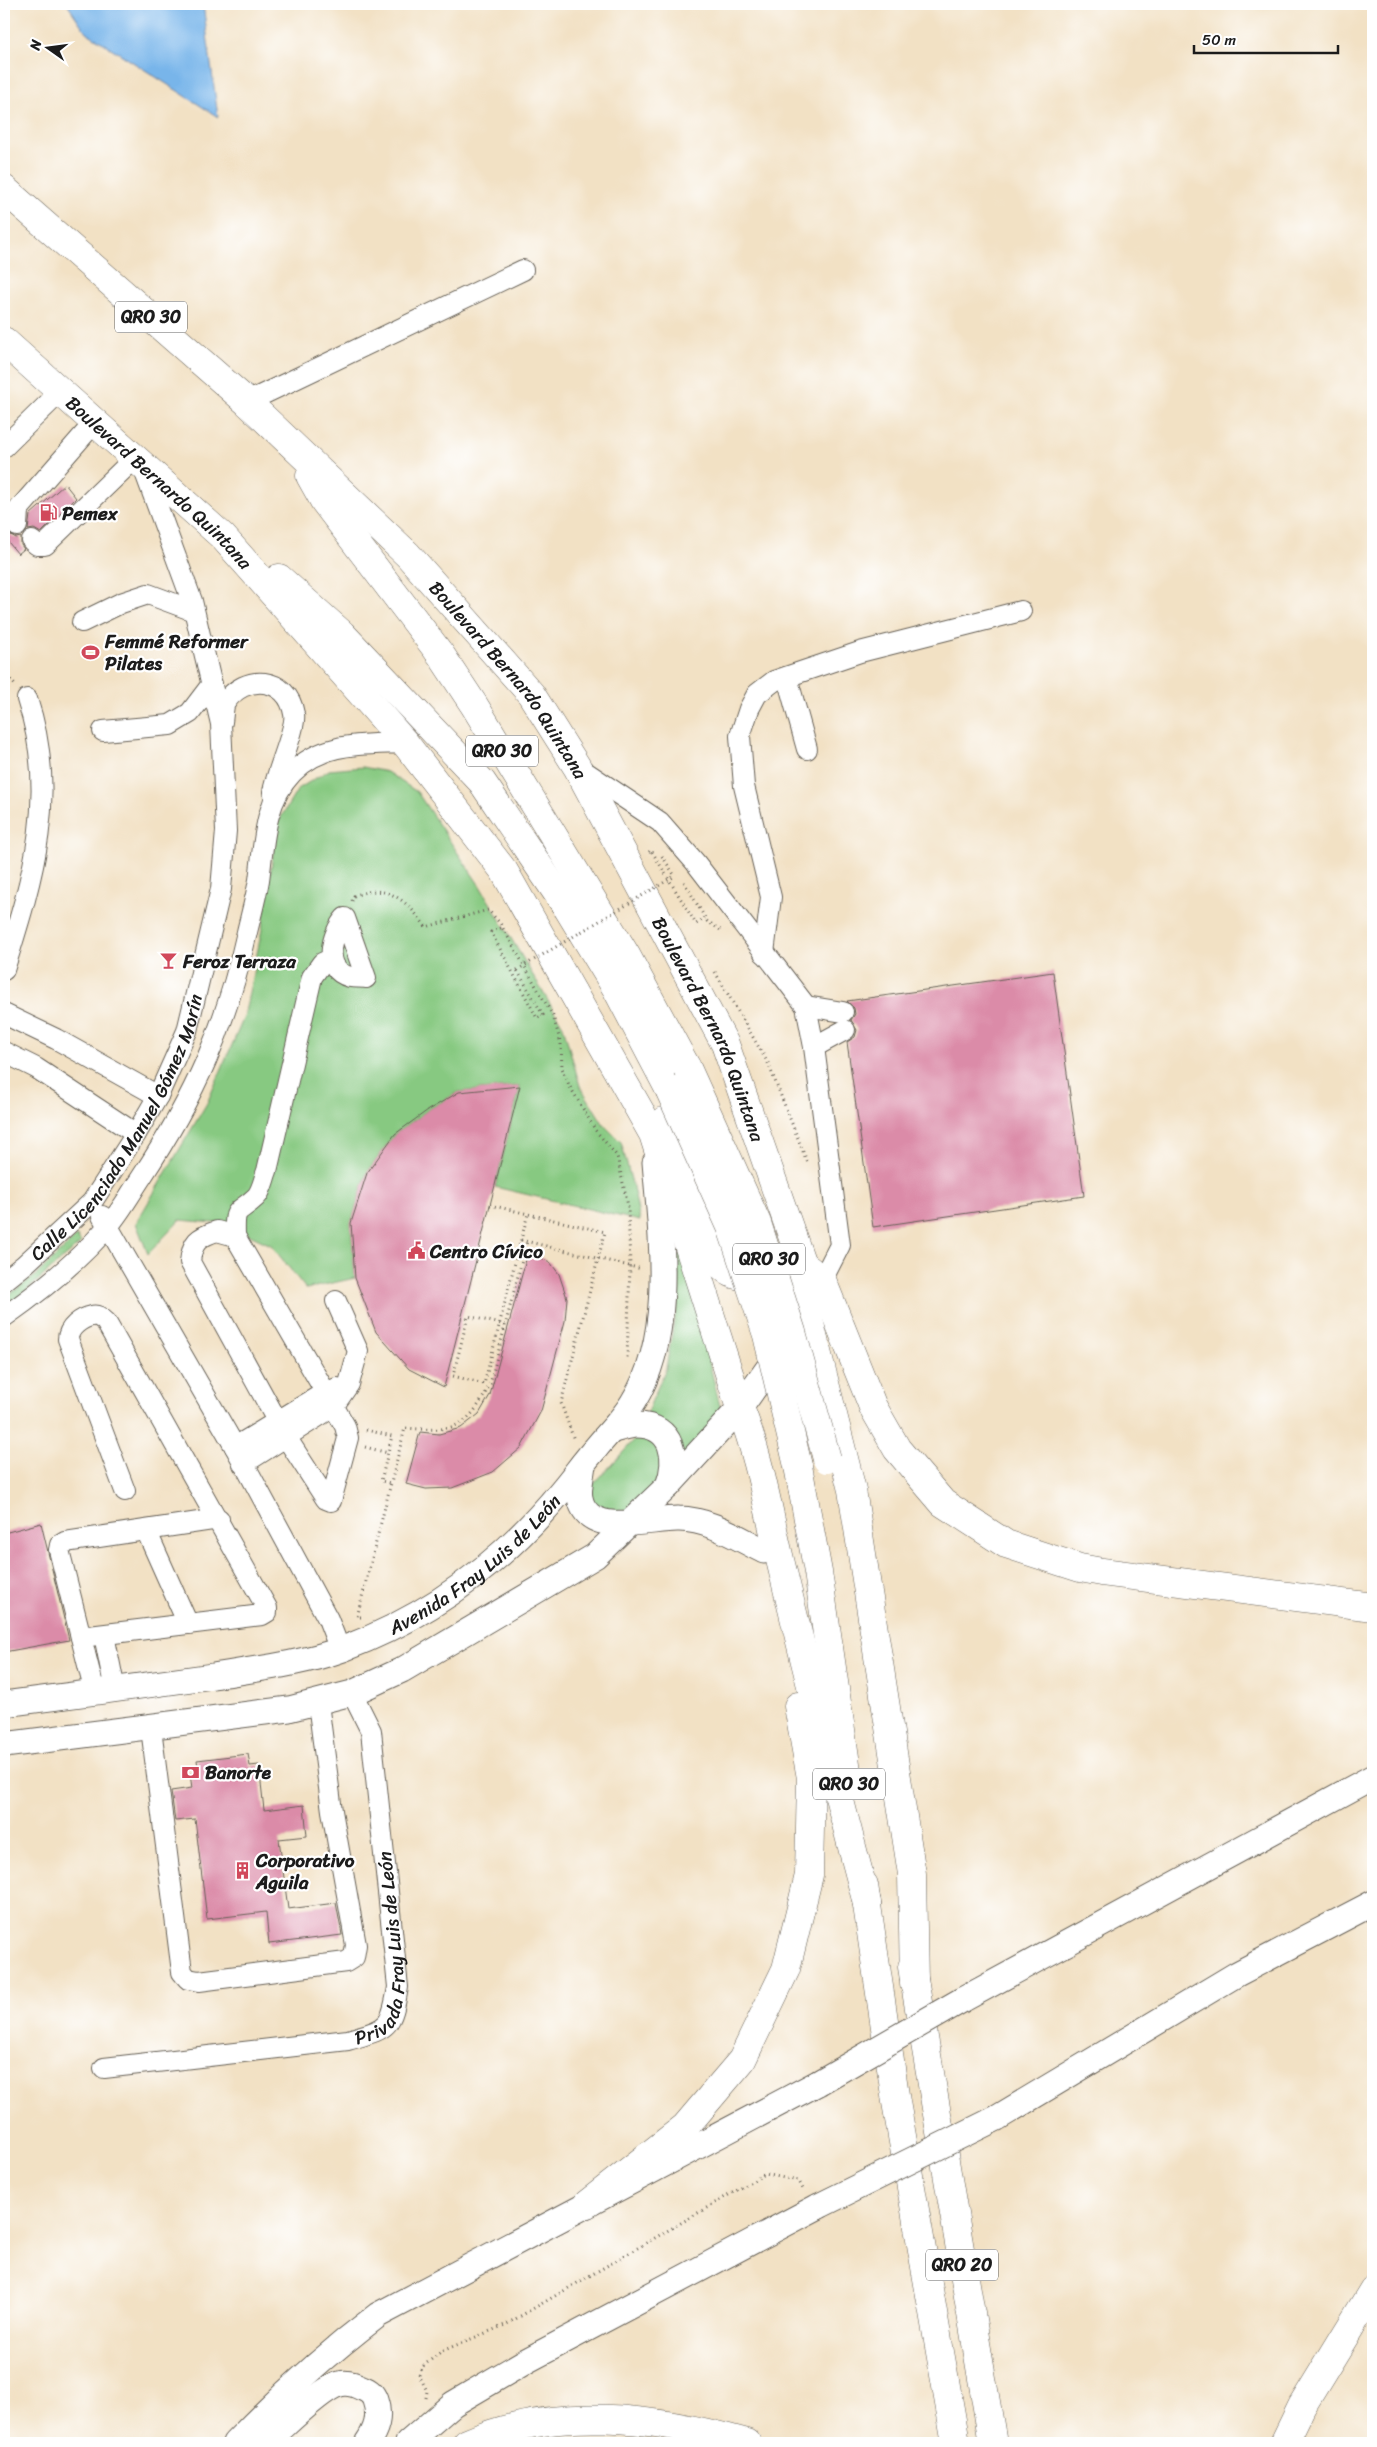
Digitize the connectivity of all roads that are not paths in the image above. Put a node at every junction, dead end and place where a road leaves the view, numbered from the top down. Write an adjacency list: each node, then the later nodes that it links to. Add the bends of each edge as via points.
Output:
1 (4, 189): 5 (highway, Boulevard Bernardo Quintana / QRO 30)
2 (522, 270): 5 (street)
3 (4, 341): 4 (highway, Boulevard Bernardo Quintana / QRO 30)
4 (60, 392): 6 (highway, Boulevard Bernardo Quintana / QRO 30); 7 (street)
5 (247, 402): 8 (highway, Boulevard Bernardo Quintana / QRO 30)
6 (94, 423): 9 (highway, Boulevard Bernardo Quintana / QRO 30); 10 (street, via 18,510)
7 (4, 448)
8 (295, 448): 23 (highway, Boulevard Bernardo Quintana / QRO 30, via 408,555 531,694); 71 (highway, QRO 30, bridge, via 324,501 441,655 474,705 626,954 687,1068 757,1223 792,1332 836,1490)
9 (139, 460): 11 (highway, Boulevard Bernardo Quintana / QRO 30); 12 (street, via 45,545); 13 (street, Calle Licenciado Manuel Gómez Morín)
10 (18, 526)
11 (223, 537): 21 (highway, Boulevard Bernardo Quintana / QRO 30); 69 (highway, QRO 30, bridge, via 285,582 342,634 482,782 568,909 616,988 670,1089 734,1236 767,1336 798,1466 818,1572)
12 (32, 541)
13 (194, 611): 15 (street, via 148,594); 17 (street, Calle Licenciado Manuel Gómez Morín)
14 (1021, 612): 16 (street, via 860,652)
15 (82, 622)
16 (787, 677): 22 (street); 26 (street, via 774,681 757,694 740,736 744,786 771,897)
17 (212, 684): 19 (street, Calle Licenciado Manuel Gómez Morín); 20 (street, via 190,713 170,725)
18 (27, 699): 28 (street, via 37,728 42,782 38,850)
19 (222, 724): 24 (street, via 225,703 240,689 260,681 276,685 288,696 295,714 276,774); 33 (street, Calle Licenciado Manuel Gómez Morín, via 226,831 222,889 187,1031)
20 (103, 730)
21 (405, 743): 24 (street, Calle Licenciado Manuel Gómez Morín, via 334,748 311,756 291,774); 25 (highway, Boulevard Bernardo Quintana / QRO 30)
22 (807, 749)
23 (577, 766): 26 (street, via 660,822 695,862); 36 (highway, Boulevard Bernardo Quintana / QRO 30, via 725,1044)
24 (270, 808): 38 (street, Calle Licenciado Manuel Gómez Morín, via 259,882 243,952 218,1036 184,1110)
25 (504, 871): 35 (highway, Boulevard Bernardo Quintana / QRO 30); 36 (highway, via 535,884 670,1126 718,1262 728,1274 742,1278 755,1275 772,1245)
26 (764, 953): 29 (street)
27 (331, 959): 27 (street, via 340,972 350,977 366,978 345,918 337,927); 39 (street, via 322,963 312,977 267,1171 258,1196 238,1209)
28 (4, 970)
29 (806, 1006): 31 (street); 31 (street, via 844,1021)
30 (4, 1014): 33 (street)
31 (814, 1047): 40 (street, via 840,1245)
32 (4, 1052): 34 (street, via 36,1068)
33 (158, 1096): 34 (street, Calle Licenciado Manuel Gómez Morín)
34 (136, 1134): 37 (street, Calle Licenciado Manuel Gómez Morín)
35 (653, 1134): 46 (highway, Boulevard Bernardo Quintana / QRO 30); 48 (main road, Avenida Fray Luis de León, via 661,1227 660,1319 647,1371 634,1401)
36 (772, 1176): 40 (highway, Boulevard Bernardo Quintana / QRO 30)
37 (92, 1202): 38 (street); 41 (street, Calle Licenciado Manuel Gómez Morín)
38 (110, 1225): 44 (street, Calle Licenciado Manuel Gómez Morín, via 43,1290); 49 (street)
39 (235, 1236): 45 (street); 47 (street, via 217,1231 201,1236 191,1248 190,1262)
40 (812, 1272): 43 (highway, Boulevard Bernardo Quintana / QRO 30); 57 (highway, via 873,1407 897,1450 943,1503 1006,1544 1102,1572)
41 (4, 1280)
42 (336, 1301): 45 (street, via 358,1351 349,1384)
43 (807, 1312): 46 (main road); 71 (highway, Boulevard Bernardo Quintana, via 854,1500 912,1874)
44 (4, 1317)
45 (329, 1400): 47 (street); 47 (street, via 346,1426 348,1438 331,1501)
46 (740, 1408): 51 (main road); 56 (highway, via 744,1459); 69 (highway, via 752,1438 836,1789)
47 (282, 1429): 49 (street)
48 (614, 1430): 50 (main road, Avenida Fray Luis de León); 51 (main road, via 637,1425 652,1428 665,1436 672,1444 674,1456)
49 (239, 1455): 61 (street, via 328,1619)
50 (580, 1455): 54 (main road, via 579,1497 583,1508 599,1521); 61 (main road, Avenida Fray Luis de León, via 534,1524 492,1563 457,1590 387,1631)
51 (668, 1486): 54 (main road)
52 (125, 1491): 53 (street, via 68,1339 72,1326 92,1316 99,1316 106,1322)
53 (219, 1519): 55 (street); 58 (street, via 267,1612)
54 (631, 1523): 56 (main road, via 680,1518 719,1528); 63 (main road, via 595,1556 410,1666)
55 (146, 1530): 58 (street); 60 (street, via 60,1545)
56 (764, 1551): 75 (highway, via 811,1778 809,1876 786,1968 742,2060 685,2127)
57 (1373, 1607)
58 (188, 1624): 59 (street)
59 (104, 1635): 60 (street); 62 (street)
60 (81, 1637): 62 (street)
61 (340, 1650): 62 (main road, Avenida Fray Luis de León, via 291,1663)
62 (105, 1692): 65 (main road, Avenida Fray Luis de León)
63 (352, 1693): 64 (main road); 72 (street, Privada Fray Luis de León, via 371,1731 398,1987 394,2013 383,2029 348,2040)
64 (318, 1703): 66 (main road); 66 (street, via 332,1811 356,1945 354,1957 346,1962 199,1981 188,1979 182,1972)
65 (4, 1704)
66 (151, 1728): 67 (main road)
67 (4, 1745)
68 (1373, 1777): 75 (main road, bridge, via 962,2000 818,2083)
69 (867, 1902): 74 (highway, QRO 30)
70 (1373, 1903): 80 (main road, bridge, via 1237,1974 997,2118 816,2208 528,2360 453,2404)
71 (914, 1984): 73 (highway, QRO 30)
72 (104, 2068)
73 (931, 2086): 84 (highway, QRO 20)
74 (896, 2102): 83 (highway, QRO 20)
75 (587, 2204): 77 (main road, via 378,2315 322,2358)
76 (1373, 2290): 85 (highway, via 1302,2406)
77 (234, 2443)
78 (265, 2443): 79 (main road, via 328,2389 341,2383 354,2384 374,2396 378,2418)
79 (366, 2443)
80 (408, 2443)
81 (467, 2443): 82 (highway, via 482,2436 533,2424 589,2417 636,2419)
82 (747, 2443)
83 (956, 2443)
84 (993, 2443)
85 (1284, 2443)

